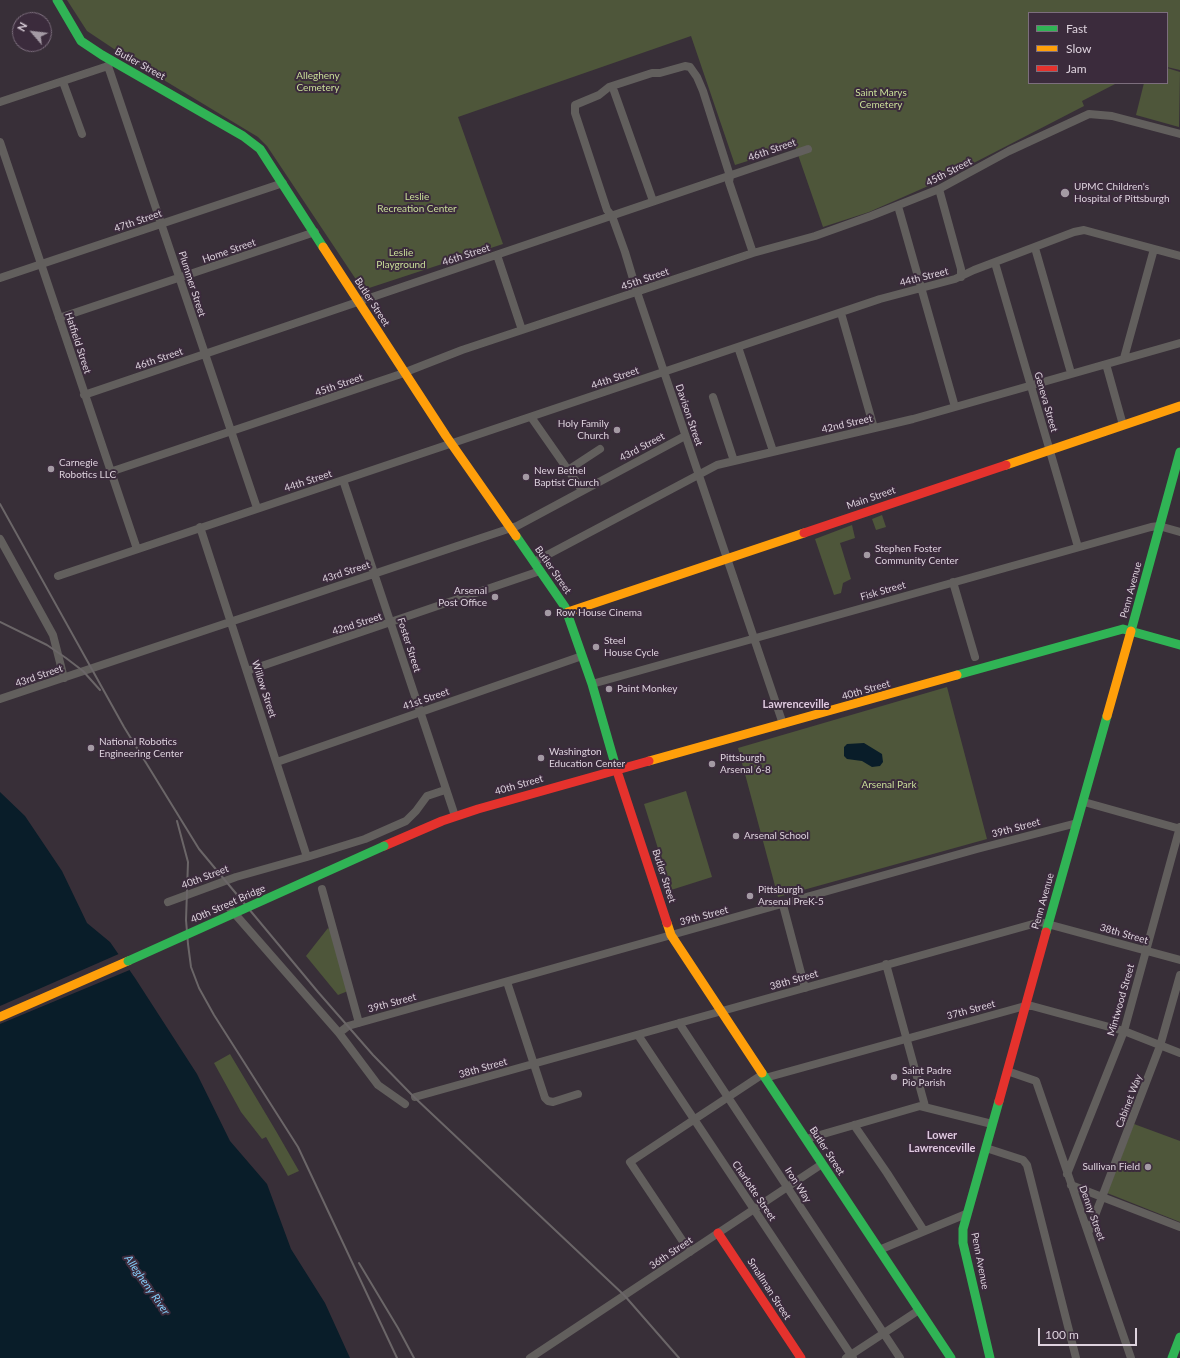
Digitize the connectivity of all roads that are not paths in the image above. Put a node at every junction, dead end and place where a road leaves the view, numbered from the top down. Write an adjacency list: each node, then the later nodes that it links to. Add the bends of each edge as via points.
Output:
1 (57, 0): 2 (main road, Butler Street, via 81,40)
2 (110, 63): 3 (street); 11 (main road, Butler Street, via 252,142 260,149); 16 (street, Plummer Street)
3 (64, 82): 5 (street); 6 (street)
4 (614, 92): 13 (street)
5 (0, 102)
6 (82, 134)
7 (1180, 134): 12 (street, 45th Street, via 1112,116 1089,114 1009,151)
8 (0, 142): 24 (street, Hatfield Street)
9 (808, 149): 10 (street, 46th Street)
10 (730, 176): 13 (street, 46th Street); 15 (street, Davison Street, via 703,91 693,70 685,66 652,73 609,87 599,95 576,104 574,108 607,210); 20 (street, via 729,182)
11 (282, 183): 16 (street, 47th Street); 17 (main road, Butler Street)
12 (939, 190): 14 (street, 45th Street); 25 (street, via 962,269)
13 (653, 201): 15 (street, 46th Street)
14 (898, 206): 20 (street, 45th Street, via 815,236); 28 (street)
15 (612, 216): 21 (street, 46th Street); 29 (street, Davison Street)
16 (161, 224): 24 (street, 47th Street); 27 (street, Plummer Street)
17 (315, 232): 27 (street, Home Street); 30 (main road, Butler Street)
18 (1035, 248): 19 (street, 44th Street, via 1084,230); 23 (street, 44th Street); 41 (street)
19 (1154, 249): 22 (street, 44th Street); 37 (street)
20 (753, 253): 29 (street, 45th Street)
21 (497, 255): 30 (street, 46th Street); 33 (street)
22 (1180, 256)
23 (995, 263): 25 (street, 44th Street); 42 (street, Geneva Street)
24 (41, 264): 26 (street, 47th Street); 32 (street, Hatfield Street)
25 (961, 276): 28 (street, 44th Street)
26 (0, 278)
27 (179, 278): 32 (street, Home Street); 36 (street, Plummer Street)
28 (921, 288): 31 (street, 44th Street); 46 (street)
29 (637, 292): 33 (street, 45th Street); 40 (street, Davison Street)
30 (359, 302): 36 (street, 46th Street); 39 (main road, Butler Street)
31 (841, 313): 35 (street, 44th Street); 49 (street)
32 (59, 318): 43 (street, Hatfield Street)
33 (522, 330): 39 (street, 45th Street)
34 (1180, 343): 37 (street, 42nd Street)
35 (738, 347): 40 (street, 44th Street); 55 (street)
36 (205, 355): 43 (street, 46th Street); 50 (street, Plummer Street)
37 (1124, 358): 38 (street, 42nd Street)
38 (1106, 364): 41 (street, 42nd Street); 48 (street)
39 (405, 371): 50 (street, 45th Street); 52 (main road, Butler Street)
40 (664, 372): 47 (street, 44th Street); 51 (street, Davison Street)
41 (1071, 374): 42 (street, 42nd Street)
42 (1031, 385): 46 (street, 42nd Street); 54 (street, Geneva Street)
43 (84, 396): 59 (street, Hatfield Street)
44 (713, 397): 57 (street)
45 (1180, 406): 48 (main road, Main Street)
46 (955, 407): 49 (street, 42nd Street)
47 (531, 416): 52 (street, 44th Street); 58 (street)
48 (1123, 425): 54 (main road, Main Street)
49 (874, 428): 55 (street, 42nd Street)
50 (231, 432): 59 (street, 45th Street); 63 (street, Plummer Street)
51 (685, 436): 60 (street, Davison Street); 62 (street, 43rd Street)
52 (451, 443): 61 (street, 44th Street); 66 (main road, Butler Street)
53 (600, 449): 58 (street)
54 (1049, 450): 69 (street, Geneva Street); 71 (main road, Main Street)
55 (773, 451): 57 (street, 42nd Street)
56 (1180, 452): 64 (main road, Penn Avenue)
57 (734, 461): 60 (street, 42nd Street, via 717,465)
58 (568, 470): 62 (street)
59 (110, 472): 70 (street, Hatfield Street)
60 (699, 475): 71 (street, Davison Street); 72 (street, 42nd Street)
61 (343, 480): 63 (street, 44th Street); 74 (street, Foster Street)
62 (582, 490): 66 (street, 43rd Street)
63 (257, 508): 65 (street, 44th Street)
64 (1159, 526): 67 (street); 69 (street, Fisk Street); 80 (main road, Penn Avenue)
65 (200, 527): 70 (street, 44th Street); 78 (street, Willow Street)
66 (510, 528): 72 (main road, Butler Street); 74 (street, 43rd Street)
67 (1180, 532)
68 (0, 539): 86 (street, via 53,635)
69 (1078, 547): 76 (street, Fisk Street)
70 (137, 549): 75 (street, 44th Street)
71 (727, 558): 77 (main road, Main Street); 81 (street, Davison Street)
72 (534, 562): 73 (main road, Butler Street)
73 (540, 571): 77 (main road, Butler Street); 79 (street, 42nd Street)
74 (374, 573): 78 (street, 43rd Street); 79 (street, Foster Street)
75 (58, 576)
76 (953, 582): 81 (street, Fisk Street); 84 (street)
77 (568, 612): 83 (main road, Butler Street)
78 (231, 621): 85 (street, Willow Street); 86 (street, 43rd Street)
79 (391, 623): 85 (street, 42nd Street); 89 (street, Foster Street)
80 (1131, 631): 82 (main road, 40th Street); 90 (main road, 40th Street, via 1123,629 1096,636); 94 (main road, Penn Avenue)
81 (754, 638): 87 (street, Fisk Street); 90 (street, Davison Street)
82 (1180, 646)
83 (582, 656): 87 (main road, Butler Street); 89 (street, 41st Street)
84 (975, 656)
85 (247, 670): 91 (street, Willow Street)
86 (64, 678): 88 (street, 43rd Street)
87 (592, 684): 92 (main road, Butler Street)
88 (0, 699)
89 (421, 712): 91 (street, 41st Street); 93 (street, Foster Street)
90 (783, 724): 92 (main road, 40th Street)
91 (277, 762): 99 (street, Willow Street)
92 (617, 770): 95 (main road, 40th Street); 105 (main road, Butler Street)
93 (445, 790): 96 (street, Foster Street); 99 (street, 40th Street, via 426,796 406,821 364,839)
94 (1084, 802): 97 (main road, Penn Avenue); 98 (street)
95 (465, 813): 96 (main road, 40th Street Bridge)
96 (455, 816): 114 (main road, 40th Street Bridge, bridge)
97 (1077, 823): 102 (street, 39th Street); 104 (main road, Penn Avenue)
98 (1180, 828): 106 (street, Mintwood Street)
99 (307, 857): 101 (street, 40th Street, via 236,877)
100 (322, 889): 115 (street)
101 (168, 902)
102 (783, 904): 105 (street, 39th Street); 111 (street)
103 (228, 906): 118 (street)
104 (1048, 923): 106 (street, 38th Street); 108 (street, 38th Street, via 1040,922); 112 (main road, Penn Avenue)
105 (671, 935): 110 (street, 39th Street); 113 (main road, Butler Street)
106 (1146, 950): 107 (street, 38th Street); 117 (street, Mintwood Street)
107 (1180, 960)
108 (886, 964): 111 (street, 38th Street); 120 (street)
109 (1180, 975): 121 (street, Cabinet Way)
110 (507, 982): 115 (street, 39th Street); 123 (street)
111 (805, 988): 113 (street, 38th Street)
112 (1025, 1006): 117 (street, 37th Street); 120 (street, 37th Street); 124 (main road, Penn Avenue)
113 (721, 1011): 116 (street, 38th Street); 125 (main road, Butler Street)
114 (0, 1017)
115 (359, 1023): 118 (street, 39th Street, via 348,1026)
116 (679, 1023): 119 (street, 38th Street); 128 (street, Iron Way)
117 (1124, 1031): 121 (street, 37th Street); 137 (street, Mintwood Street)
118 (339, 1033): 129 (street, via 378,1085)
119 (638, 1035): 123 (street, 38th Street); 131 (street, Charlotte Street)
120 (906, 1039): 125 (street, 37th Street); 130 (street)
121 (1160, 1046): 122 (street, 37th Street); 140 (street, Cabinet Way)
122 (1180, 1053)
123 (534, 1064): 126 (street, via 548,1101); 127 (street, 38th Street)
124 (1007, 1071): 132 (main road, Penn Avenue); 137 (street, Denny Street, via 1036,1081)
125 (764, 1076): 128 (street, 37th Street); 134 (main road, Butler Street)
126 (578, 1094)
127 (415, 1097)
128 (728, 1098): 131 (street, 37th Street); 139 (street, Iron Way)
129 (405, 1104)
130 (925, 1106): 132 (street); 133 (street)
131 (694, 1120): 141 (street, Charlotte Street); 148 (street, 37th Street, via 630,1162)
132 (992, 1124): 135 (main road, Penn Avenue)
133 (854, 1125): 134 (street); 145 (street)
134 (806, 1139): 136 (main road, Butler Street)
135 (986, 1148): 142 (main road, Penn Avenue); 159 (street, via 1023,1160 1027,1165)
136 (822, 1164): 139 (street, 36th Street); 147 (main road, Butler Street)
137 (1067, 1174): 138 (street, Denny Street)
138 (1071, 1185): 140 (street); 144 (street, Denny Street)
139 (786, 1187): 141 (street, 36th Street); 150 (street, Iron Way)
140 (1102, 1197): 143 (street); 144 (street, Cabinet Way)
141 (754, 1209): 146 (street, 36th Street); 153 (street, Charlotte Street)
142 (966, 1214): 145 (street); 158 (main road, Penn Avenue, via 963,1243)
143 (1180, 1227)
144 (1089, 1231): 160 (street, Denny Street)
145 (924, 1232): 147 (street)
146 (718, 1233): 148 (street, 36th Street); 155 (main road, Smallman Street)
147 (879, 1250): 149 (main road, Butler Street)
148 (690, 1252): 154 (street, 36th Street)
149 (919, 1310): 150 (street); 157 (main road, Butler Street)
150 (884, 1334): 153 (street); 156 (street, Iron Way)
151 (1180, 1337): 152 (main road)
152 (1176, 1354)
153 (850, 1357)
154 (530, 1358)
155 (801, 1358)
156 (900, 1358)
157 (951, 1358)
158 (990, 1358)
159 (1076, 1358)
160 (1131, 1358)

